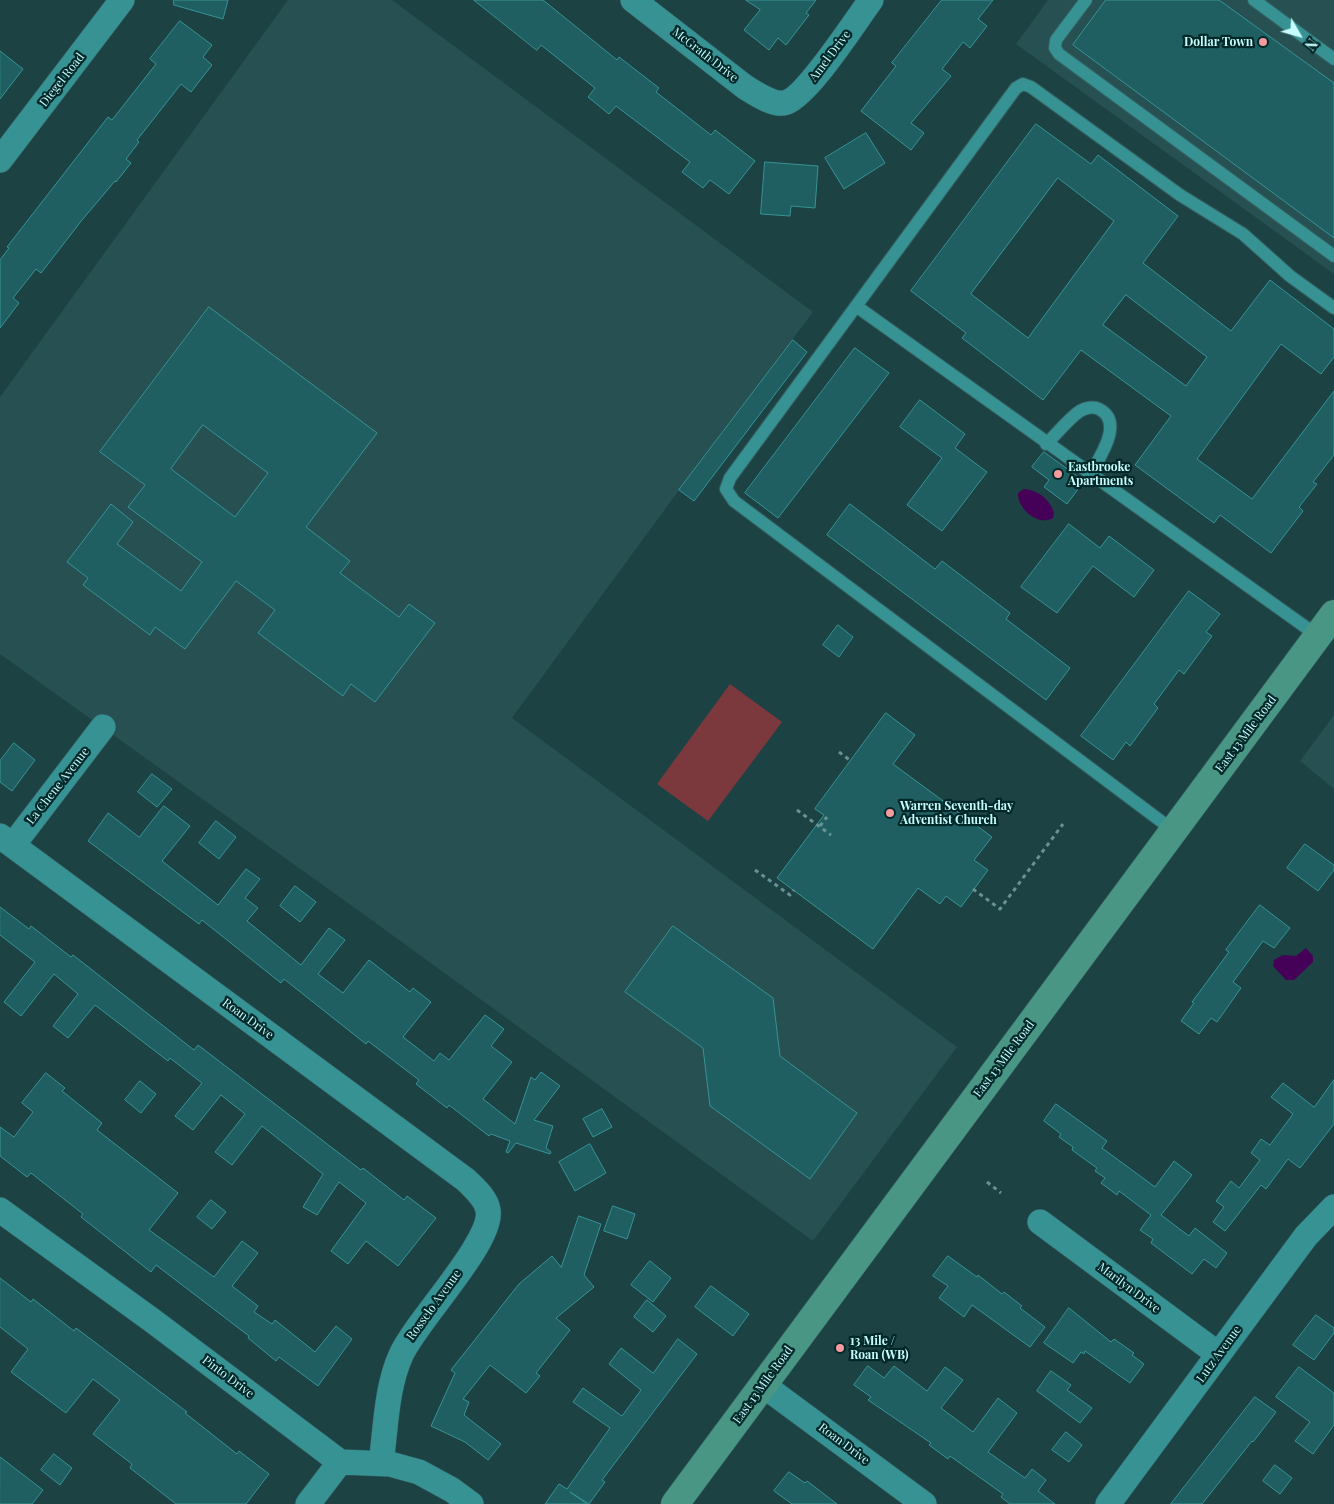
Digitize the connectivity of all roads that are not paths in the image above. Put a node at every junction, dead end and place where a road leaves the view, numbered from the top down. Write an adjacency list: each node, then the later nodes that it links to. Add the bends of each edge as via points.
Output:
1 (122, 0): 8 (street, Diegel Road)
2 (633, 0): 7 (street, McGrath Drive, via 745,87)
3 (871, 0): 7 (street, Amel Drive, via 810,83 790,102)
4 (1086, 0): 9 (lane, via 1056,40 1055,48 1059,54)
5 (1254, 0): 6 (lane)
6 (1334, 59)
7 (781, 104)
8 (1, 155)
9 (1334, 256)
10 (856, 306): 11 (lane, via 1016,88 1024,84 1180,195 1243,234 1290,276); 12 (lane); 16 (lane, via 730,478 726,489 734,501)
11 (1334, 308)
12 (1046, 444): 13 (lane); 13 (lane, via 1080,411 1090,407 1099,409 1108,417 1110,435)
13 (1090, 475): 14 (lane)
14 (1326, 625): 16 (main road, East 13 Mile Road)
15 (103, 728): 17 (street, La Chene Avenue)
16 (1174, 831): 23 (main road, East 13 Mile Road)
17 (6, 840): 20 (street, Roan Drive, via 466,1180 482,1196)
18 (1334, 1207): 22 (street, Lutz Avenue, via 1306,1236)
19 (0, 1210): 24 (street, Pinto Drive)
20 (488, 1211): 25 (street, Rosselo Avenue, via 486,1229 480,1242 426,1313 399,1358 391,1386)
21 (1040, 1222): 22 (street, Marilyn Drive)
22 (1218, 1354): 30 (street, Lutz Avenue)
23 (763, 1385): 28 (main road, East 13 Mile Road); 29 (street, Roan Drive)
24 (340, 1462): 25 (street); 26 (street)
25 (381, 1463): 27 (street, via 419,1472)
26 (308, 1504)
27 (471, 1504)
28 (675, 1504)
29 (924, 1504)
30 (1108, 1504)

